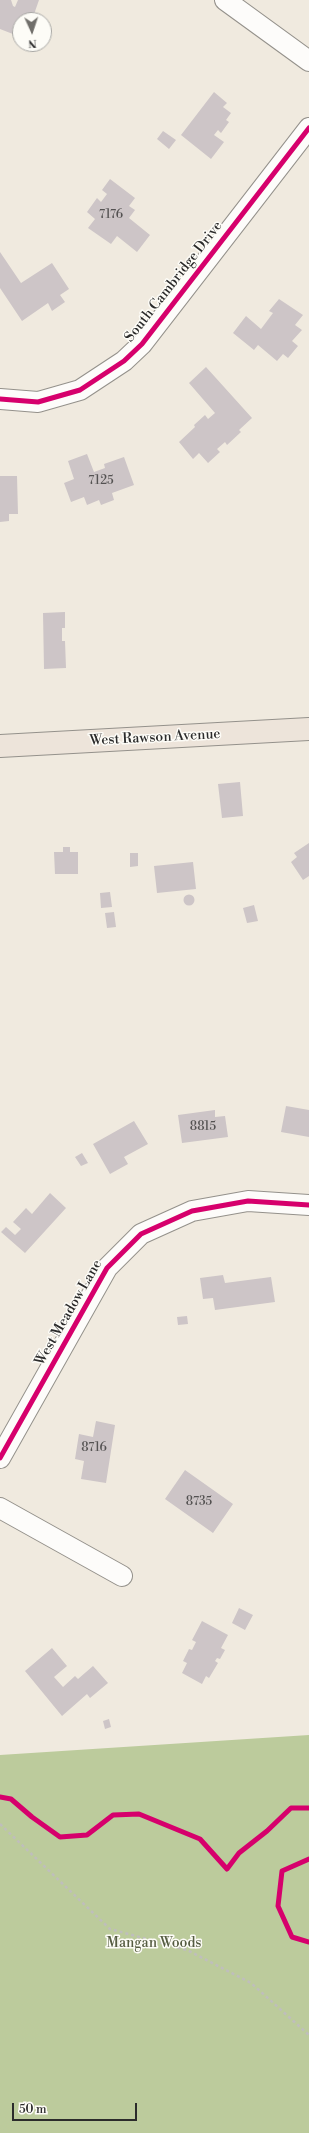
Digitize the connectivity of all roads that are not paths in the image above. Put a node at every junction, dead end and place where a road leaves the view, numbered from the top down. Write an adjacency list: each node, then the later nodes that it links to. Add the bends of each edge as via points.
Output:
1 (225, 0): 2 (street)
2 (309, 61)
3 (309, 128): 4 (street, South Cambridge Drive, via 142,344 124,361 80,390 38,402)
4 (0, 399)
5 (309, 729): 6 (main road, West Rawson Avenue)
6 (0, 746)
7 (309, 1205): 8 (street, West Meadow Lane, via 248,1201 192,1212 141,1234 107,1268)
8 (0, 1458)
9 (0, 1508): 10 (street)
10 (122, 1576)

